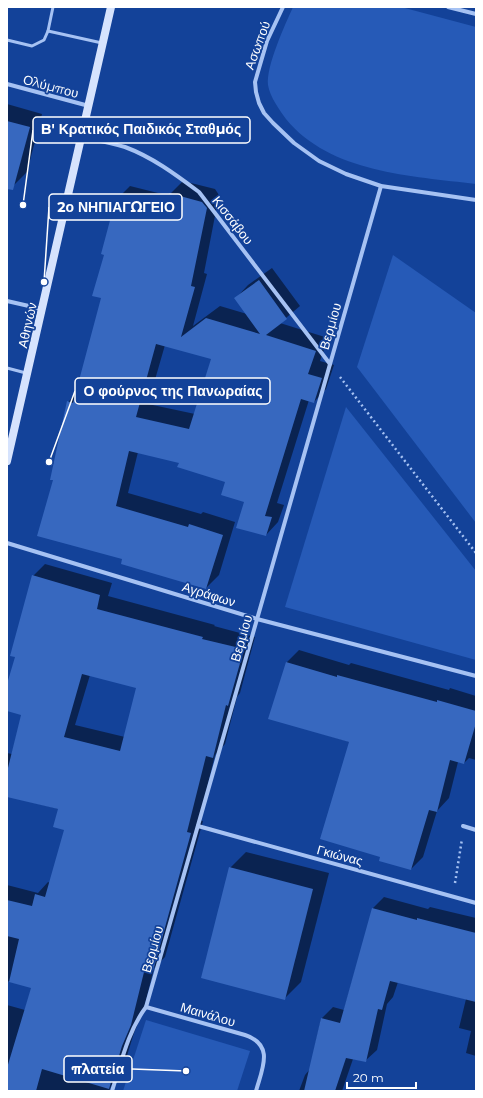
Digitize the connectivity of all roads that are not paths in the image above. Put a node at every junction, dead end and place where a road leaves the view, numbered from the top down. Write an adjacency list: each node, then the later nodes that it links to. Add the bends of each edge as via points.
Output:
1 (53, 7): 6 (lane)
2 (112, 7): 8 (main road, Αθηνών)
3 (283, 7): 12 (street, Ασωπού, via 267,41 255,82 264,113 294,143 319,161)
4 (448, 7): 5 (street)
5 (476, 14)
6 (48, 31): 7 (lane, via 44,40 32,46); 8 (lane)
7 (7, 40)
8 (104, 43): 10 (main road, Αθηνών)
9 (7, 84): 10 (street, Ολύμπου)
10 (89, 106): 11 (main road, Αθηνών)
11 (82, 137): 15 (main road, Αθηνών); 16 (street, Κισσάβου, via 124,147 152,159 199,192)
12 (381, 186): 13 (street); 16 (street, Βερμίου)
13 (476, 200)
14 (7, 301): 15 (street)
15 (43, 310): 18 (main road, Αθηνών)
16 (330, 364): 21 (street, Βερμίου)
17 (7, 368): 18 (lane)
18 (28, 374): 19 (main road, Αθηνών)
19 (7, 461)
20 (7, 542): 21 (street, Αγράφων)
21 (257, 619): 22 (street, Αγράφων); 23 (street, Βερμίου)
22 (476, 676)
23 (198, 826): 26 (street, Γκιώνας); 27 (street, Βερμίου)
24 (463, 826): 25 (street)
25 (476, 830)
26 (476, 903)
27 (146, 1008): 28 (street, Βερμίου, via 133,1030); 29 (street, Μαινάλου, via 252,1038 261,1045 264,1053)
28 (112, 1091)
29 (256, 1091)

